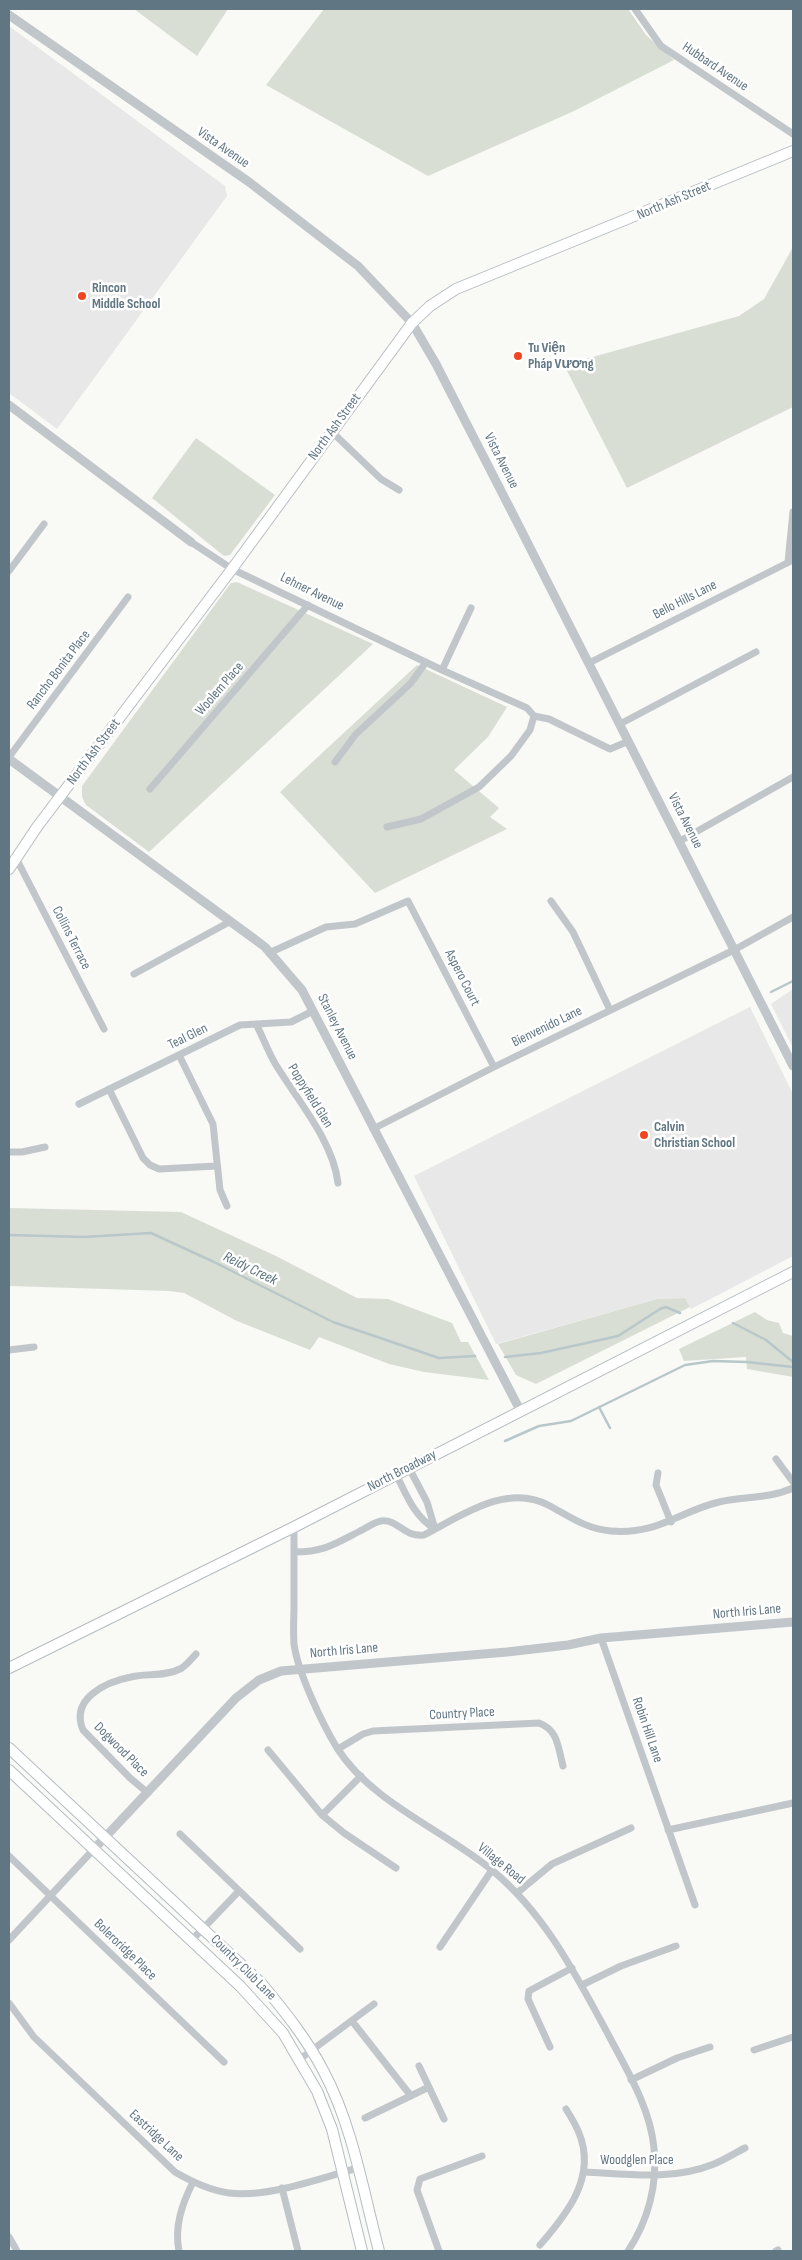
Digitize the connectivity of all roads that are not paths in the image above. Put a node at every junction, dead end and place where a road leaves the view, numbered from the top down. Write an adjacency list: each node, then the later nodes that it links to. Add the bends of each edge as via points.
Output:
1 (635, 9): 3 (street, Hubbard Avenue, via 661,46)
2 (9, 15): 5 (street, Vista Avenue, via 249,182 358,266)
3 (793, 134)
4 (793, 151): 5 (main road, North Ash Street, via 456,289)
5 (412, 323): 7 (main road, North Ash Street); 20 (street, Vista Avenue)
6 (9, 405): 11 (street, Lehner Avenue)
7 (331, 431): 8 (street, via 381,479); 13 (main road, North Ash Street)
8 (399, 490)
9 (793, 512): 12 (street)
10 (44, 524): 14 (street)
11 (191, 542): 13 (street, Lehner Avenue)
12 (790, 561): 20 (street, Bello Hills Lane)
13 (232, 568): 16 (street, Lehner Avenue); 29 (main road, North Ash Street)
14 (9, 571)
15 (128, 597): 25 (street, Rancho Bonita Place)
16 (308, 605): 19 (street, Lehner Avenue); 28 (street, Woolem Place)
17 (471, 608): 21 (street)
18 (756, 652): 23 (street)
19 (426, 662): 21 (street, Lehner Avenue); 26 (street, via 411,683 356,734)
20 (589, 663): 23 (street, Vista Avenue)
21 (442, 670): 22 (street, Lehner Avenue, via 527,708)
22 (534, 716): 24 (street, Lehner Avenue, via 549,719 610,749); 30 (street, via 530,730 511,756 479,787 421,819)
23 (620, 724): 24 (street, Vista Avenue)
24 (629, 741): 31 (street, Vista Avenue)
25 (9, 758): 29 (street, Stanley Avenue)
26 (335, 762)
27 (793, 777): 31 (street)
28 (150, 789)
29 (60, 796): 32 (main road, North Ash Street); 36 (street, Stanley Avenue)
30 (387, 827)
31 (680, 841): 37 (street, Vista Avenue)
32 (16, 858): 33 (main road, North Ash Street); 43 (street, Collins Terrace)
33 (9, 869)
34 (551, 901): 40 (street, via 573,932)
35 (793, 917): 37 (street, Bienvenido Lane)
36 (232, 921): 38 (street, Stanley Avenue); 39 (street)
37 (734, 950): 40 (street, Bienvenido Lane); 45 (street, Vista Avenue)
38 (269, 953): 41 (street, Stanley Avenue, via 302,990); 46 (street, Aspero Court, via 326,926 355,924 408,901)
39 (134, 974)
40 (610, 1010): 46 (street, Bienvenido Lane)
41 (313, 1011): 42 (street, Teal Glen, via 291,1022); 49 (street, Stanley Avenue)
42 (256, 1024): 44 (street, Teal Glen, via 240,1025); 53 (street, Poppyfield Glen, via 274,1062 329,1150 336,1166)
43 (104, 1029)
44 (179, 1055): 47 (street, Teal Glen); 52 (street, via 213,1124)
45 (793, 1066)
46 (494, 1067): 49 (street, Bienvenido Lane)
47 (109, 1090): 48 (street, Teal Glen); 52 (street, via 143,1158 150,1165 159,1169)
48 (79, 1104)
49 (373, 1129): 58 (street, Stanley Avenue)
50 (45, 1146): 51 (street)
51 (9, 1152)
52 (217, 1166): 54 (street, via 220,1190)
53 (338, 1183)
54 (227, 1206)
55 (793, 1272): 58 (main road, North Broadway)
56 (34, 1347): 57 (street)
57 (9, 1350)
58 (520, 1410): 60 (main road, North Broadway)
59 (776, 1459): 63 (street)
60 (409, 1468): 62 (main road, North Broadway); 67 (street, via 427,1502)
61 (658, 1473): 65 (street, via 656,1485)
62 (396, 1474): 66 (main road, North Broadway); 67 (street, via 412,1508 423,1522)
63 (793, 1482)
64 (793, 1488): 65 (street, via 768,1496 718,1502)
65 (671, 1522): 67 (street, via 646,1530 609,1531 582,1524 535,1500 514,1498 496,1500)
66 (294, 1527): 68 (street, Village Road); 72 (main road, North Broadway)
67 (435, 1529): 68 (street, via 414,1536 393,1522 379,1522 322,1550)
68 (294, 1552): 73 (street, Village Road, via 294,1644)
69 (793, 1622): 70 (street, North Iris Lane)
70 (601, 1638): 73 (street, North Iris Lane, via 507,1652); 84 (street, Robin Hill Lane)
71 (196, 1654): 80 (street, Dogwood Place, via 182,1669 174,1672 131,1677 102,1687 86,1698 80,1708 82,1730)
72 (9, 1668)
73 (301, 1668): 75 (street, Village Road); 80 (street, North Iris Lane, via 259,1680 236,1698)
74 (9, 1748): 86 (main road, Country Club Lane)
75 (338, 1749): 77 (street, Country Place, via 373,1730 538,1723 549,1727 556,1737); 79 (street, Village Road)
76 (268, 1750): 82 (street)
77 (563, 1766)
78 (9, 1770): 87 (main road, Country Club Lane)
79 (361, 1776): 82 (street); 90 (street, Village Road, via 384,1796)
80 (148, 1792): 86 (street, North Iris Lane)
81 (793, 1803): 84 (street)
82 (322, 1815): 89 (street)
83 (631, 1828): 92 (street, via 552,1864)
84 (668, 1830): 94 (street, Robin Hill Lane)
85 (180, 1834): 91 (street)
86 (104, 1838): 87 (street, North Iris Lane); 95 (main road, Country Club Lane)
87 (94, 1849): 93 (street, North Iris Lane); 97 (main road, Country Club Lane)
88 (9, 1856): 93 (street, Boleroridge Place)
89 (396, 1868)
90 (492, 1870): 92 (street, Village Road); 99 (street)
91 (239, 1891): 95 (street); 100 (street)
92 (518, 1893): 101 (street, Village Road, via 561,1948)
93 (51, 1895): 96 (street, North Iris Lane); 112 (street, Boleroridge Place)
94 (695, 1905)
95 (203, 1929): 97 (street); 110 (main road, Country Club Lane, via 262,1984)
96 (9, 1940)
97 (192, 1940): 111 (main road, Country Club Lane, via 265,2011)
98 (676, 1946): 102 (street, via 621,1966)
99 (440, 1947)
100 (300, 1949)
101 (572, 1968): 102 (street, Village Road); 107 (street, via 529,1991 528,1999)
102 (582, 1985): 114 (street, Village Road)
103 (9, 2003): 126 (street, Eastridge Lane, via 34,2037 175,2172)
104 (374, 2004): 105 (street)
105 (352, 2021): 110 (street); 116 (street)
106 (793, 2037): 109 (street)
107 (550, 2047)
108 (710, 2047): 114 (street, via 677,2058)
109 (754, 2050)
110 (312, 2051): 111 (street); 122 (main road, Country Club Lane, via 334,2094)
111 (300, 2059): 123 (main road, Country Club Lane, via 332,2129)
112 (224, 2062)
113 (419, 2066): 115 (street)
114 (631, 2080): 125 (street, Village Road, via 650,2127)
115 (429, 2088): 116 (street); 119 (street)
116 (411, 2096): 118 (street)
117 (566, 2109): 124 (street, via 580,2134)
118 (365, 2118)
119 (444, 2118)
120 (745, 2148): 125 (street, Woodglen Place, via 714,2164)
121 (482, 2156): 135 (street, via 418,2183 417,2190)
122 (358, 2168): 123 (street, Eastridge Lane); 134 (main road, Country Club Lane)
123 (343, 2172): 127 (street, Eastridge Lane); 133 (main road, Country Club Lane)
124 (584, 2172): 125 (street, Woodglen Place); 129 (street, via 571,2206)
125 (656, 2176): 136 (street, Village Road, via 647,2214)
126 (193, 2182): 127 (street, Eastridge Lane, via 231,2193); 131 (street, via 178,2222)
127 (282, 2188): 132 (street)
128 (9, 2236): 130 (street)
129 (540, 2245)
130 (17, 2251)
131 (179, 2251)
132 (298, 2251)
133 (362, 2251)
134 (379, 2251)
135 (439, 2251)
136 (628, 2251)

